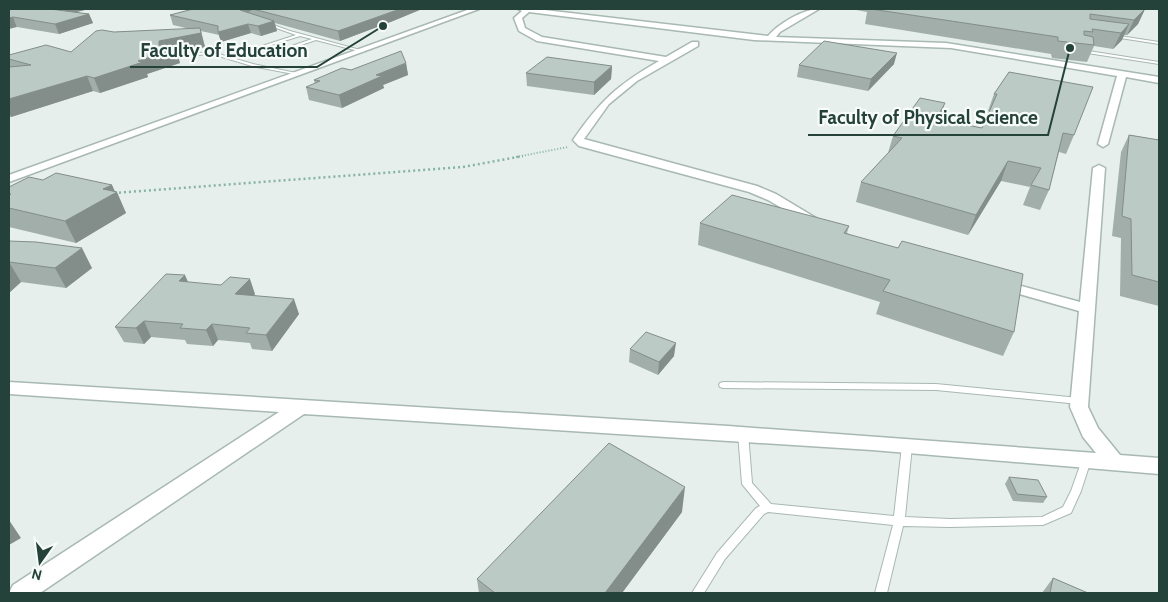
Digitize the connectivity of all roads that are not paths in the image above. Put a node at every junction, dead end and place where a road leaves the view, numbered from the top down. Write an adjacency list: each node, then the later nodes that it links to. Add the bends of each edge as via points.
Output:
1 (476, 9): 15 (street)
2 (524, 9): 9 (street); 18 (street, via 518,18 522,29 540,39)
3 (816, 9): 9 (street, via 777,30)
4 (262, 22): 5 (lane)
5 (300, 35): 8 (lane); 13 (lane)
6 (1113, 36): 10 (lane)
7 (898, 37): 12 (street)
8 (316, 39): 15 (lane); 16 (lane)
9 (770, 39): 12 (street)
10 (1159, 43)
11 (695, 44): 18 (street)
12 (956, 46): 21 (street)
13 (260, 48)
14 (1080, 50): 19 (lane)
15 (362, 51): 20 (street)
16 (275, 53)
17 (167, 57): 20 (lane, via 212,53)
18 (667, 60): 26 (street, via 634,79 606,102 578,140 583,144 753,189)
19 (1159, 63)
20 (299, 74): 25 (street)
21 (1122, 75): 22 (street); 23 (street)
22 (1159, 80)
23 (1102, 144)
24 (1099, 168): 28 (street)
25 (9, 179)
26 (823, 228)
27 (989, 282): 28 (street)
28 (1086, 308): 31 (street)
29 (723, 384): 31 (lane, via 936,387)
30 (9, 388): 32 (street)
31 (1079, 401): 36 (street, via 1090,432)
32 (298, 408): 33 (street); 40 (street)
33 (743, 433): 34 (street); 38 (lane, via 747,484)
34 (907, 446): 35 (street); 39 (lane)
35 (1086, 460): 36 (street); 39 (lane, via 1067,510 1043,521)
36 (1114, 462): 37 (street)
37 (1159, 466)
38 (768, 508): 39 (lane); 41 (lane, via 760,511 720,556)
39 (899, 521): 42 (lane)
40 (21, 593)
41 (698, 593)
42 (881, 593)

